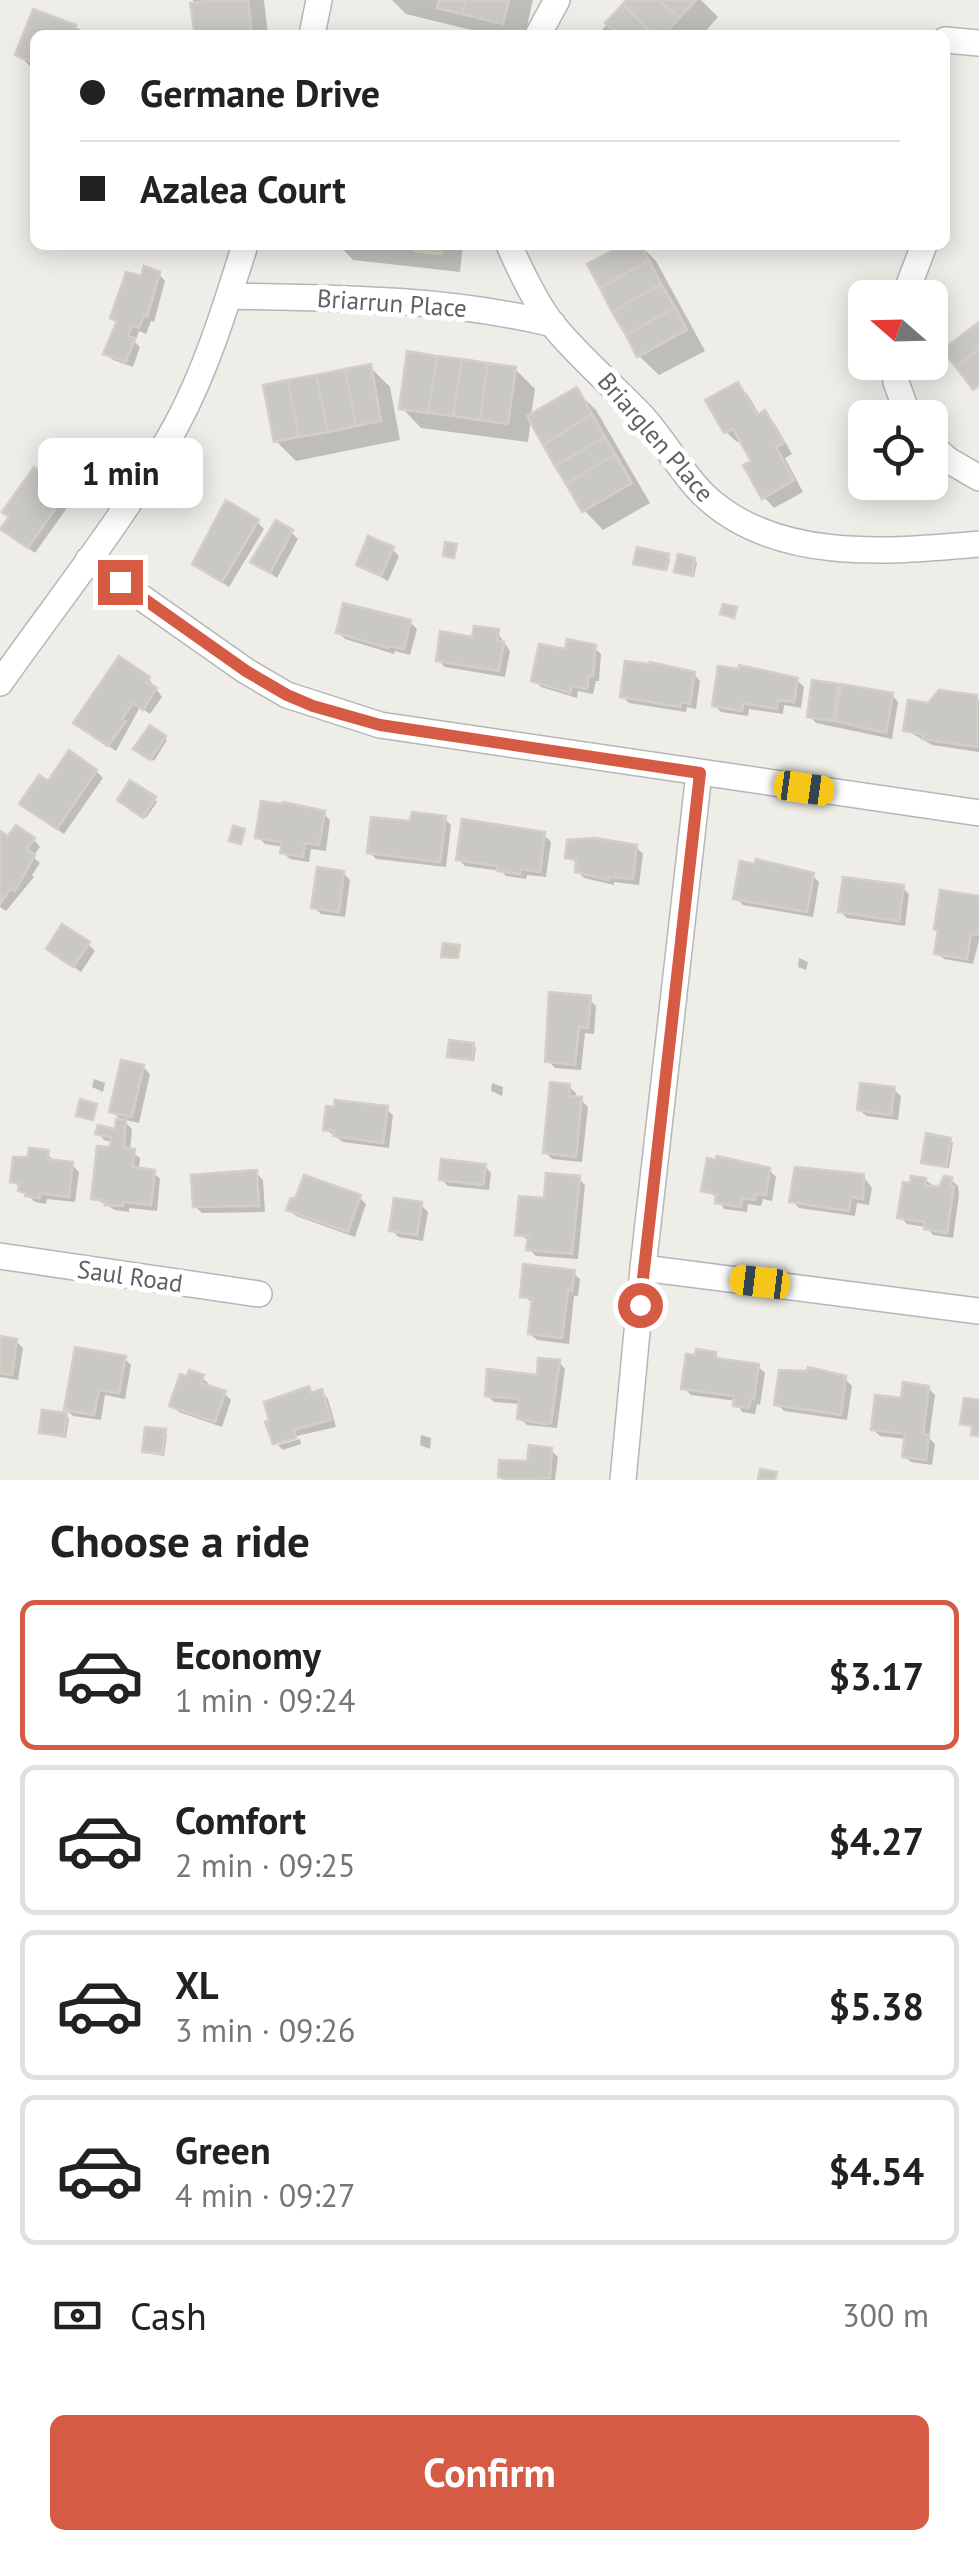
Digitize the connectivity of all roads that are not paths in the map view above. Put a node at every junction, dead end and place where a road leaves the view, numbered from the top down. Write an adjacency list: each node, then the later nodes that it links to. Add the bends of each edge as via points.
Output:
1 (319, 0): 3 (street)
2 (557, 0): 4 (street)
3 (313, 30)
4 (541, 30)
5 (950, 40): 6 (street)
6 (979, 42)
7 (243, 250): 11 (street)
8 (512, 250): 12 (street, Briarglen Place)
9 (922, 250): 10 (street)
10 (911, 280)
11 (229, 296): 12 (street, Briarrun Place, via 428,302); 16 (street, via 178,421)
12 (553, 324): 15 (street, Briarglen Place, via 730,518 762,534 816,546)
13 (948, 460): 14 (street)
14 (979, 478)
15 (979, 544)
16 (88, 560): 17 (street); 18 (street, via 246,671 313,706 380,725)
17 (0, 683)
18 (700, 773): 19 (street); 21 (street)
19 (979, 813)
20 (0, 1256): 22 (street, Saul Road)
21 (643, 1268): 23 (street); 24 (street)
22 (260, 1294)
23 (979, 1311)
24 (623, 1480)

